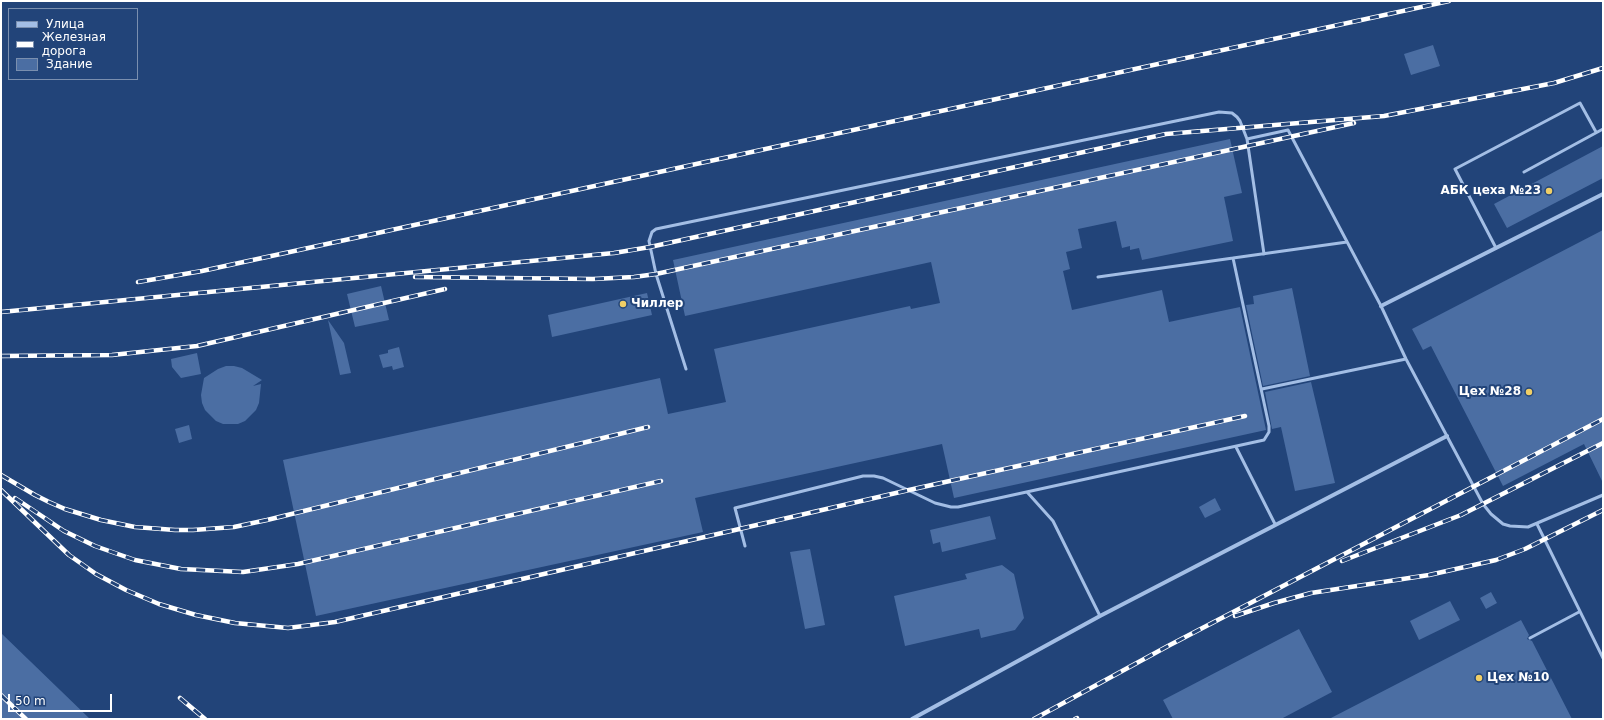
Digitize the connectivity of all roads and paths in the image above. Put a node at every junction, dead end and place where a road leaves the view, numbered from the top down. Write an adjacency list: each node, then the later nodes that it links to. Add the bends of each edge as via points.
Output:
1 (1603, 129): 2 (lane)
2 (1596, 132): 4 (lane); 7 (lane, via 1580,102 1455,170)
3 (1247, 139): 6 (lane, via 1288,130); 8 (lane); 13 (lane, via 1237,117 1232,113 1219,112 656,229 649,241 656,274)
4 (1524, 172)
5 (1603, 194): 7 (street)
6 (1347, 242): 8 (lane); 11 (lane)
7 (1496, 248): 11 (street)
8 (1264, 254): 9 (lane)
9 (1233, 258): 10 (lane); 14 (lane)
10 (1098, 277)
11 (1380, 306): 12 (lane)
12 (1406, 359): 14 (lane); 15 (lane)
13 (686, 369)
14 (1262, 389): 16 (lane, via 1270,432 1264,440)
15 (1447, 436): 19 (street); 20 (lane, via 1490,514 1510,526)
16 (1236, 447): 17 (lane); 19 (lane)
17 (1027, 492): 21 (lane, via 950,507 935,503 883,478 863,476 735,508); 23 (lane, via 1053,521)
18 (1603, 495): 20 (lane)
19 (1275, 524): 23 (street)
20 (1537, 524): 22 (lane)
21 (744, 546)
22 (1579, 612): 24 (lane); 25 (lane)
23 (1100, 616): 26 (street)
24 (1530, 638)
25 (1603, 658)
26 (912, 719)

